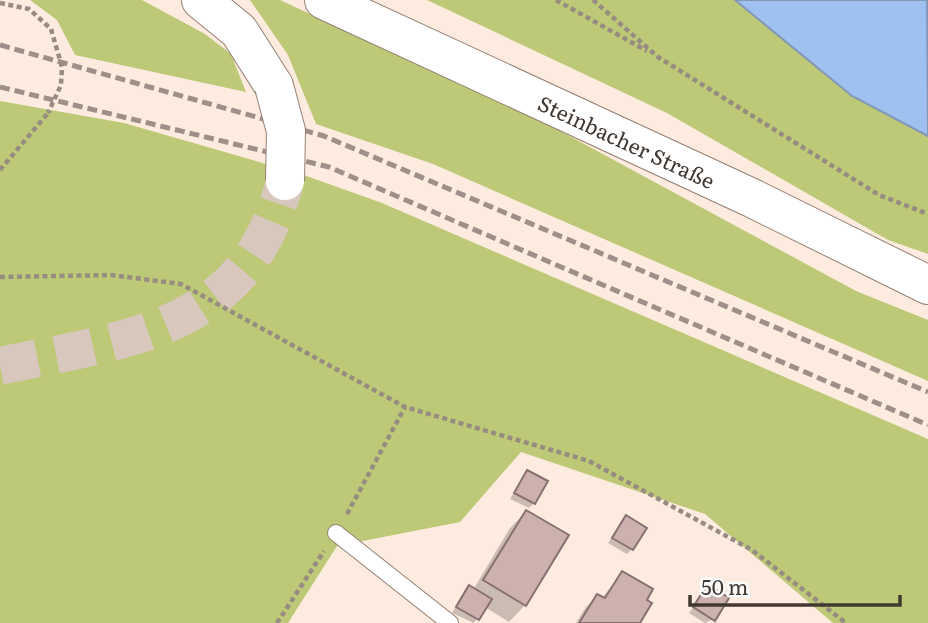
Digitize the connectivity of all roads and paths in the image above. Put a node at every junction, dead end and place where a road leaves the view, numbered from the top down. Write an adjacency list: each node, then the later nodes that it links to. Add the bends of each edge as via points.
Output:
1 (201, 0): 8 (main road, bridge, via 239,31 274,86 285,131)
2 (324, 0): 11 (main road, Steinbacher Straße, via 752,198)
3 (556, 0): 6 (path)
4 (593, 0): 6 (path)
5 (0, 3): 7 (path, bridge, via 29,9 51,29 62,67 61,85 48,113)
6 (658, 57): 9 (path, via 879,195)
7 (0, 170)
8 (285, 181)
9 (928, 214)
10 (0, 277): 12 (path, via 111,275 181,284)
11 (928, 285)
12 (405, 407): 13 (path); 16 (path, via 589,461 751,550)
13 (336, 533): 14 (path); 15 (lane)
14 (277, 623)
15 (450, 623)
16 (846, 623)

